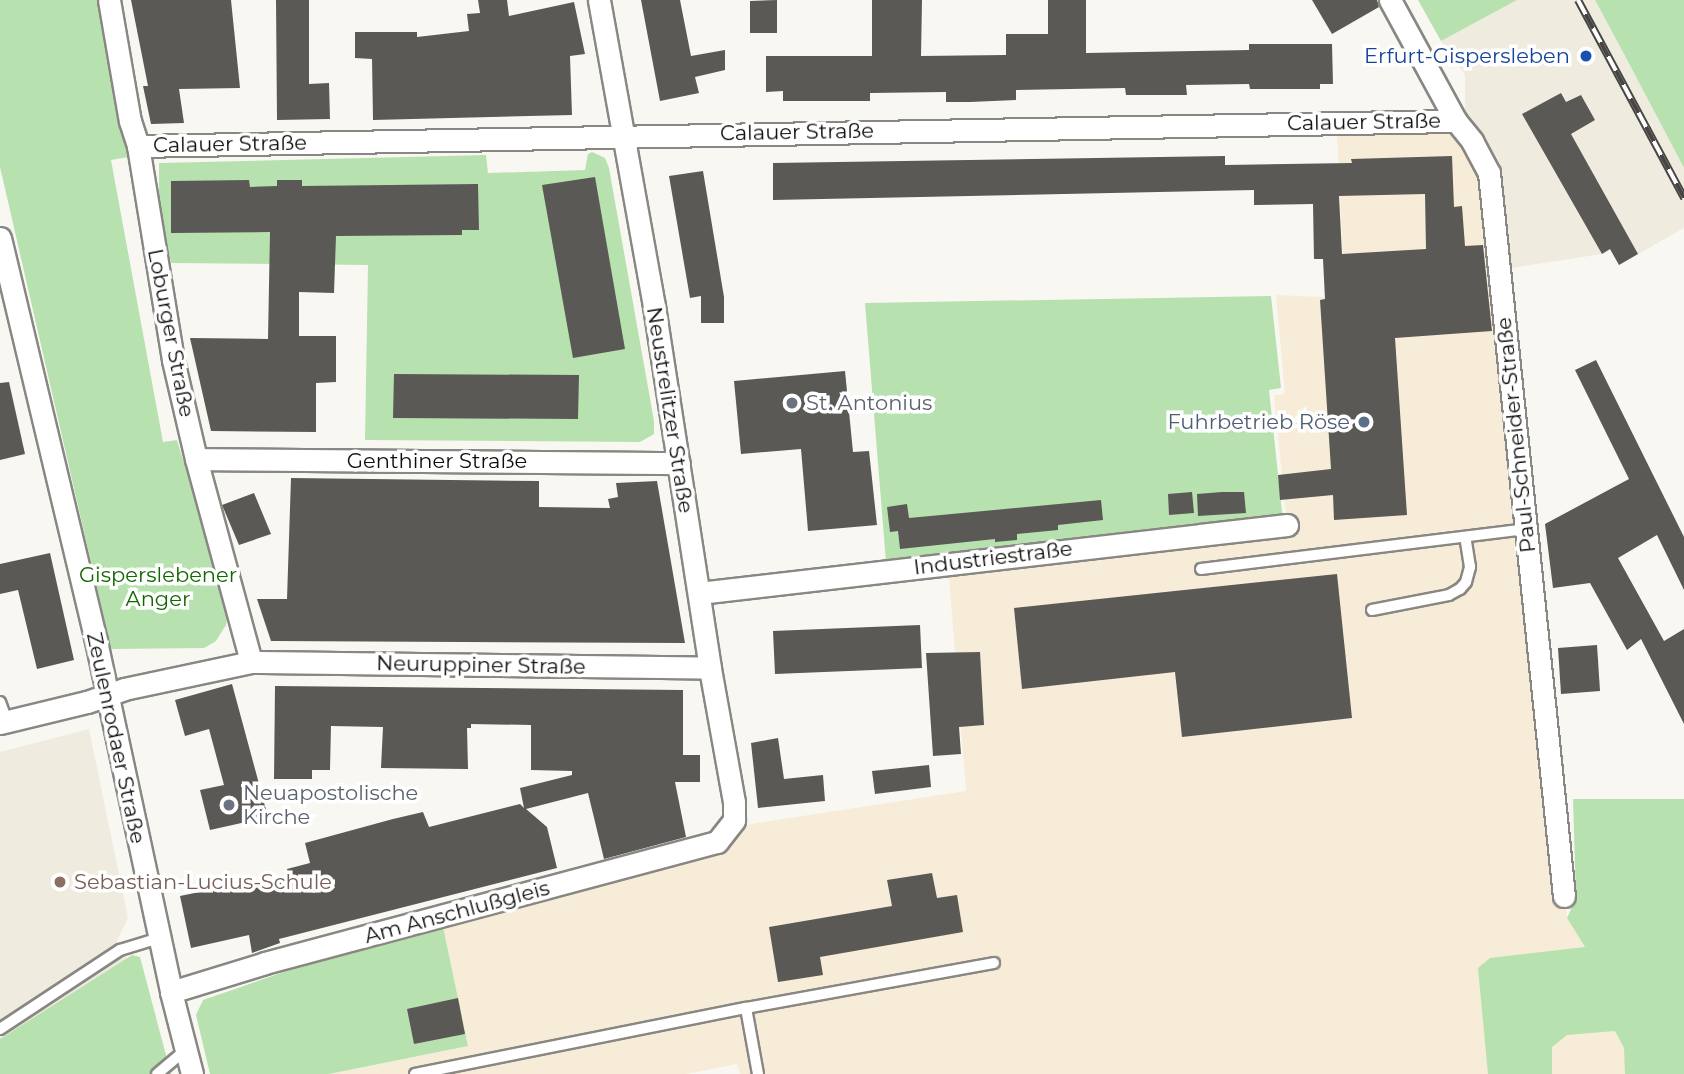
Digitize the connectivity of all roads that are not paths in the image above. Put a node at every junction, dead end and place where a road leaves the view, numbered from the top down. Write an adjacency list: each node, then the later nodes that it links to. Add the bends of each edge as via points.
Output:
1 (109, 0): 6 (street, Loburger Straße)
2 (599, 0): 5 (street, Neustrelitzer Straße)
3 (1390, 0): 4 (street, Paul-Schneider-Straße)
4 (1456, 121): 5 (street, Calauer Straße); 11 (street, Paul-Schneider-Straße, via 1489,173)
5 (624, 135): 6 (street, Calauer Straße); 9 (street, Neustrelitzer Straße)
6 (138, 146): 8 (street, Loburger Straße, via 173,360)
7 (0, 238): 18 (street, Zeulenrodaer Straße)
8 (196, 459): 9 (street, Genthiner Straße); 16 (street, Loburger Straße)
9 (678, 463): 14 (street, Neustrelitzer Straße)
10 (1287, 524): 14 (street, Industriestraße)
11 (1526, 529): 12 (lane); 21 (street, Paul-Schneider-Straße)
12 (1465, 537): 13 (lane); 15 (lane, via 1470,567 1460,589)
13 (1201, 569)
14 (699, 593): 17 (street, Neustrelitzer Straße)
15 (1372, 610)
16 (251, 662): 17 (street, Neuruppiner Straße); 18 (street, Neuruppiner Straße)
17 (710, 668): 20 (street, Neustrelitzer Straße)
18 (106, 694): 19 (street, Neuruppiner Straße, via 87,702); 22 (street, Zeulenrodaer Straße)
19 (2, 716)
20 (734, 820): 24 (street, Am Anschlußgleis, via 717,842)
21 (1564, 896)
22 (159, 938): 24 (street, Zeulenrodaer Straße); 26 (lane, via 120,950)
23 (994, 963): 25 (lane)
24 (171, 992): 27 (street, Zeulenrodaer Straße)
25 (746, 1008): 30 (lane); 31 (lane)
26 (0, 1029)
27 (186, 1049): 28 (lane); 29 (street, Zeulenrodaer Straße)
28 (157, 1074)
29 (192, 1074)
30 (415, 1074)
31 (758, 1074)

